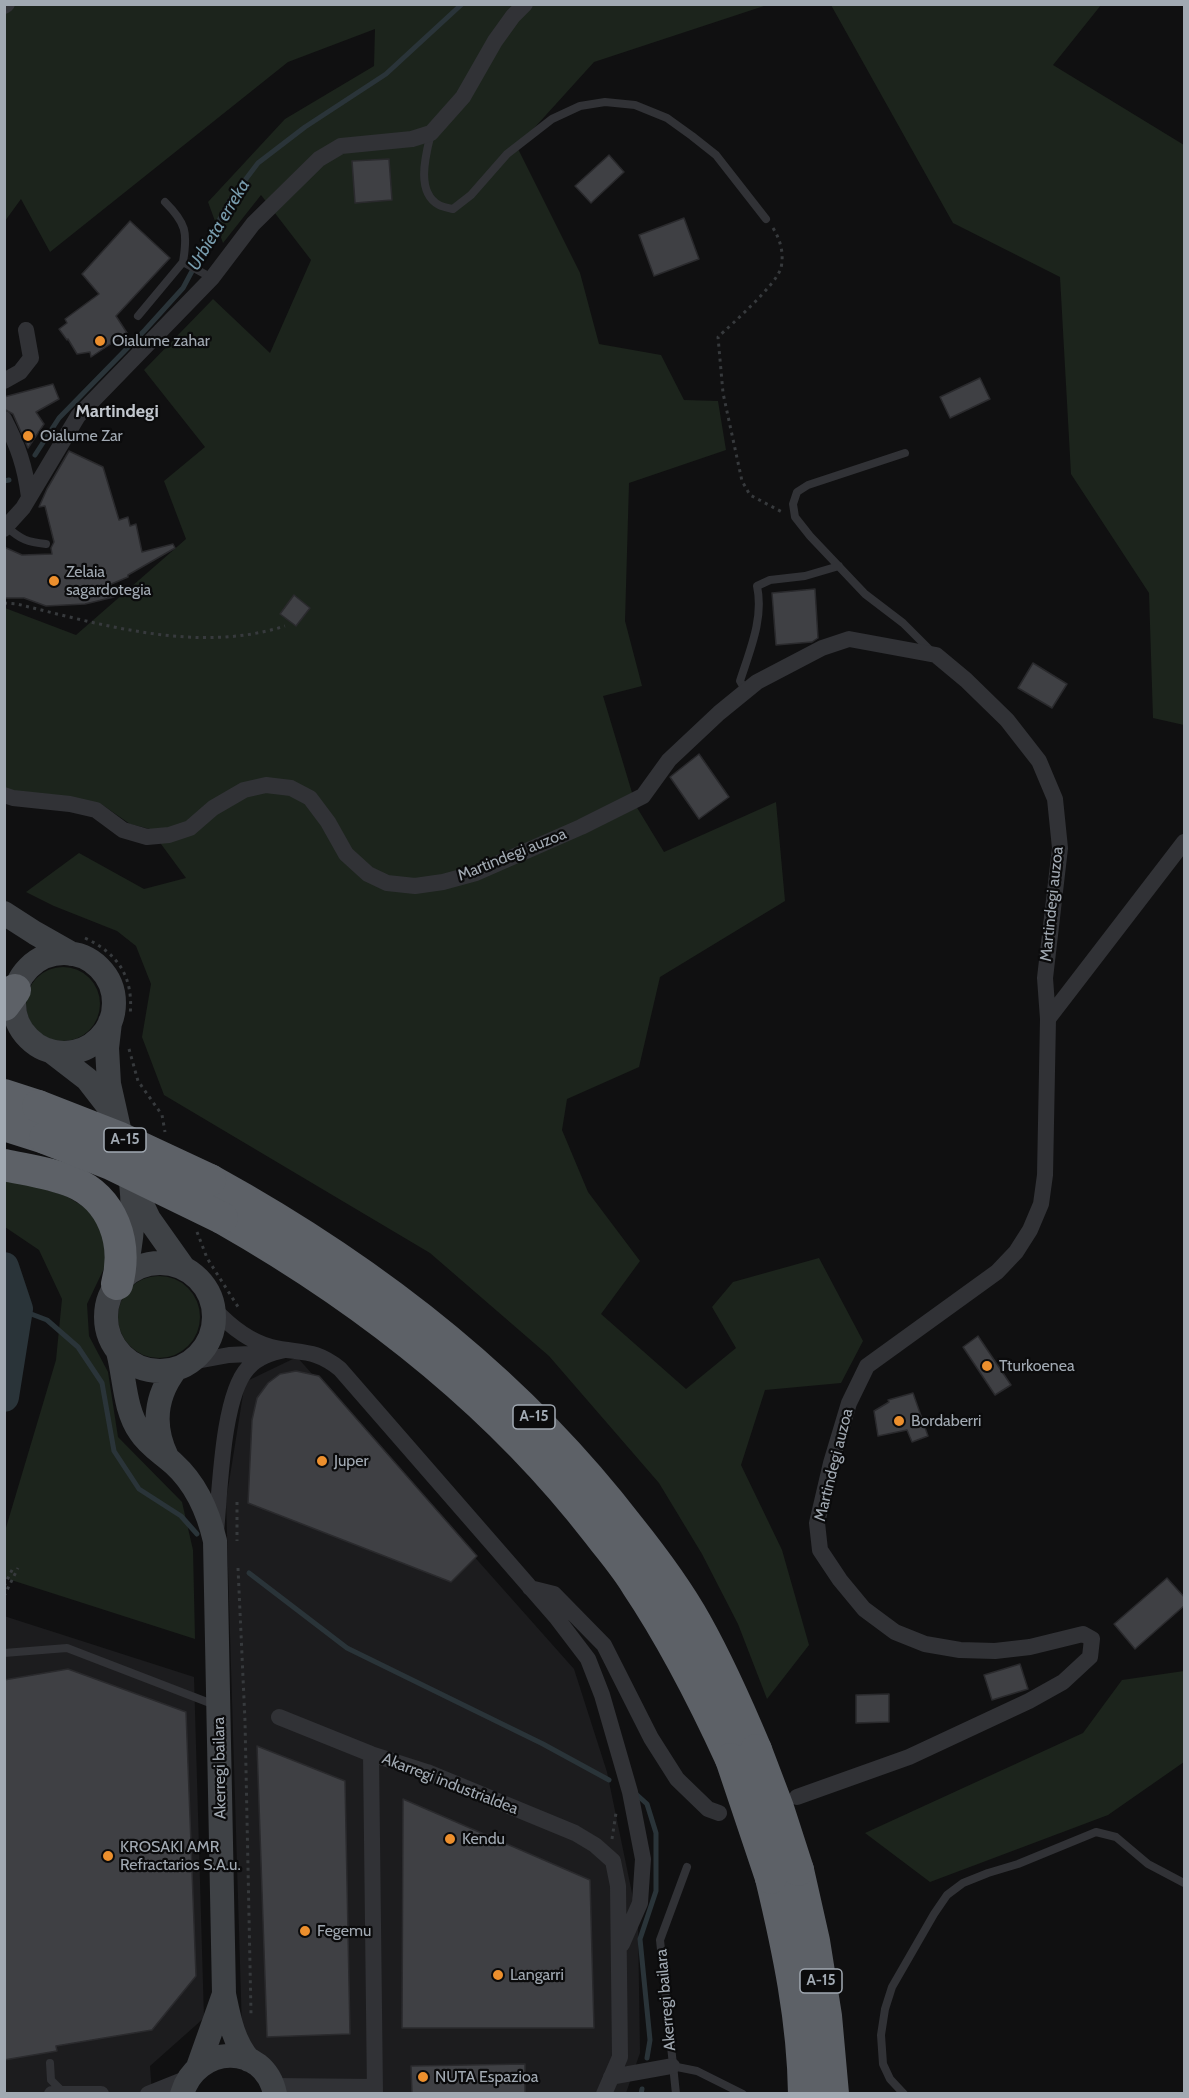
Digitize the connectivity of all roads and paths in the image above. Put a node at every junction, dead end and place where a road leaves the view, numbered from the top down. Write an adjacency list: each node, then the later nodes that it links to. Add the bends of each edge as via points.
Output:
1 (525, 4): 2 (street, via 495,41 463,97)
2 (431, 132): 4 (lane, via 424,161 426,189 438,205 453,209 471,195 507,154 552,119 580,106 605,102 635,105 667,118 716,155); 6 (street, via 412,139 341,146 319,159)
3 (165, 202): 5 (lane, via 179,215 187,238)
4 (766, 219): 13 (path, via 783,249 780,271 718,337 723,393 742,481 750,495)
5 (185, 263): 6 (lane); 7 (lane)
6 (207, 274): 12 (street, via 78,416)
7 (138, 316)
8 (26, 330): 9 (street, via 31,358 20,372)
9 (4, 381)
10 (4, 419): 12 (street, via 25,468)
11 (905, 453): 13 (lane, via 796,492)
12 (29, 497): 14 (street)
13 (795, 518): 16 (lane, Martindegi auzoa)
14 (6, 528): 15 (lane, via 30,543)
15 (46, 544)
16 (838, 566): 19 (lane, Martindegi auzoa); 20 (lane, via 757,586 761,602 758,622 740,681)
17 (4, 603): 18 (path, via 174,636 251,636)
18 (285, 626)
19 (936, 655): 20 (street, Martindegi auzoa, via 849,639 822,648); 26 (street, Martindegi auzoa, via 1007,720 1039,761 1055,799 1060,848 1045,978)
20 (746, 691): 21 (street, Martindegi auzoa, via 669,760 643,796 476,873 444,882 415,886 387,883 368,874 346,854 310,798 291,788 266,785 244,790 213,808 190,828 147,837 123,830 96,810)
21 (4, 795)
22 (1185, 842): 26 (street)
23 (4, 914): 24 (main road, via 35,933); 25 (main road, via 19,939 23,956)
24 (77, 945): 25 (main road, via 34,963); 27 (main road, via 107,978); 27 (path, via 105,950 123,971 130,985 131,1002)
25 (15, 989): 29 (main road, via 17,1022 37,1046)
26 (1048, 1018): 56 (street, Martindegi auzoa, via 1045,1175 1041,1204 1030,1230 998,1272 867,1366 849,1403 817,1523 820,1550 840,1580 864,1608 895,1632 926,1644 995,1651 1083,1634 1092,1639 1090,1657 1063,1682 1029,1701 909,1758)
27 (120, 1020): 29 (main road, via 80,1051); 31 (main road, via 107,1068)
28 (129, 1045): 33 (path, via 138,1081 162,1115)
29 (52, 1052): 31 (main road, via 87,1079)
30 (4, 1095): 55 (highway, A-15, bridge, via 120,1138 262,1209 410,1309 474,1362 543,1426 598,1486 677,1593 729,1686)
31 (114, 1115): 35 (main road)
32 (4, 1125): 36 (highway, A-15, bridge, via 111,1164)
33 (165, 1137)
34 (4, 1165): 38 (highway, via 73,1182 96,1197 118,1232)
35 (131, 1182): 37 (main road, via 149,1219); 38 (main road, via 133,1230)
36 (209, 1225): 40 (path, via 207,1258); 55 (highway, A-15, via 320,1278 394,1331 523,1444 635,1582 702,1696)
37 (183, 1267): 38 (main road, via 152,1263 134,1269); 39 (main road, via 200,1280)
38 (120, 1280): 42 (main road, via 109,1296 106,1310 106,1325)
39 (214, 1309): 41 (street, via 246,1336); 43 (main road, via 209,1340)
40 (241, 1310)
41 (279, 1351): 43 (street, via 229,1355); 46 (street, via 258,1359 248,1368 230,1402); 49 (street, via 313,1353 340,1370)
42 (118, 1352): 43 (main road, via 144,1370 155,1372); 44 (main road, Akerregi bailara, via 135,1425)
43 (183, 1366): 44 (main road, via 163,1389 157,1411 158,1435)
44 (167, 1457): 46 (main road, Akerregi bailara, via 199,1495)
45 (237, 1500): 46 (path)
46 (226, 1544): 52 (main road, Akerregi bailara)
47 (237, 1558): 65 (path, via 245,1721)
48 (4, 1586): 50 (path, via 16,1567)
49 (530, 1588): 58 (street, via 554,1594 604,1645 676,1779 708,1809); 63 (street, via 588,1659 630,1792 643,1859 640,1903)
50 (4, 1596)
51 (4, 1653): 52 (lane, via 67,1648)
52 (219, 1706): 64 (main road, Akerregi bailara)
53 (279, 1717): 54 (street)
54 (371, 1754): 59 (street, Akarregi industrialdea, via 427,1772 575,1833); 72 (street, Akarregi industrialdea)
55 (744, 1754): 61 (highway, A-15, bridge, via 778,1808)
56 (797, 1797)
57 (616, 1813): 59 (path)
58 (719, 1813)
59 (613, 1862): 63 (street, via 618,1886)
60 (687, 1867): 68 (lane, Akerregi bailara, via 660,1940)
61 (784, 1874): 79 (highway, A-15); 80 (highway, A-15, via 814,1941)
62 (1185, 1883): 81 (lane, via 1148,1864 1116,1837 1096,1832 963,1883 947,1895 892,1987 885,2009 882,2064)
63 (619, 1951): 69 (street, via 620,2056)
64 (224, 1995): 66 (main road, via 234,2036); 70 (main road)
65 (251, 2016)
66 (249, 2060): 70 (main road, via 224,2055 210,2059); 71 (main road, via 266,2072)
67 (50, 2063): 73 (lane, via 51,2080)
68 (672, 2066): 69 (street, Akerregi bailara); 77 (lane, Akerregi bailara); 78 (lane, via 697,2071)
69 (611, 2077): 76 (street)
70 (190, 2079): 75 (street)
71 (274, 2090): 72 (street)
72 (375, 2090)
73 (61, 2093): 74 (street)
74 (101, 2094)
75 (148, 2094)
76 (604, 2094)
77 (676, 2094)
78 (743, 2094)
79 (804, 2094)
80 (833, 2094)
81 (904, 2094)

